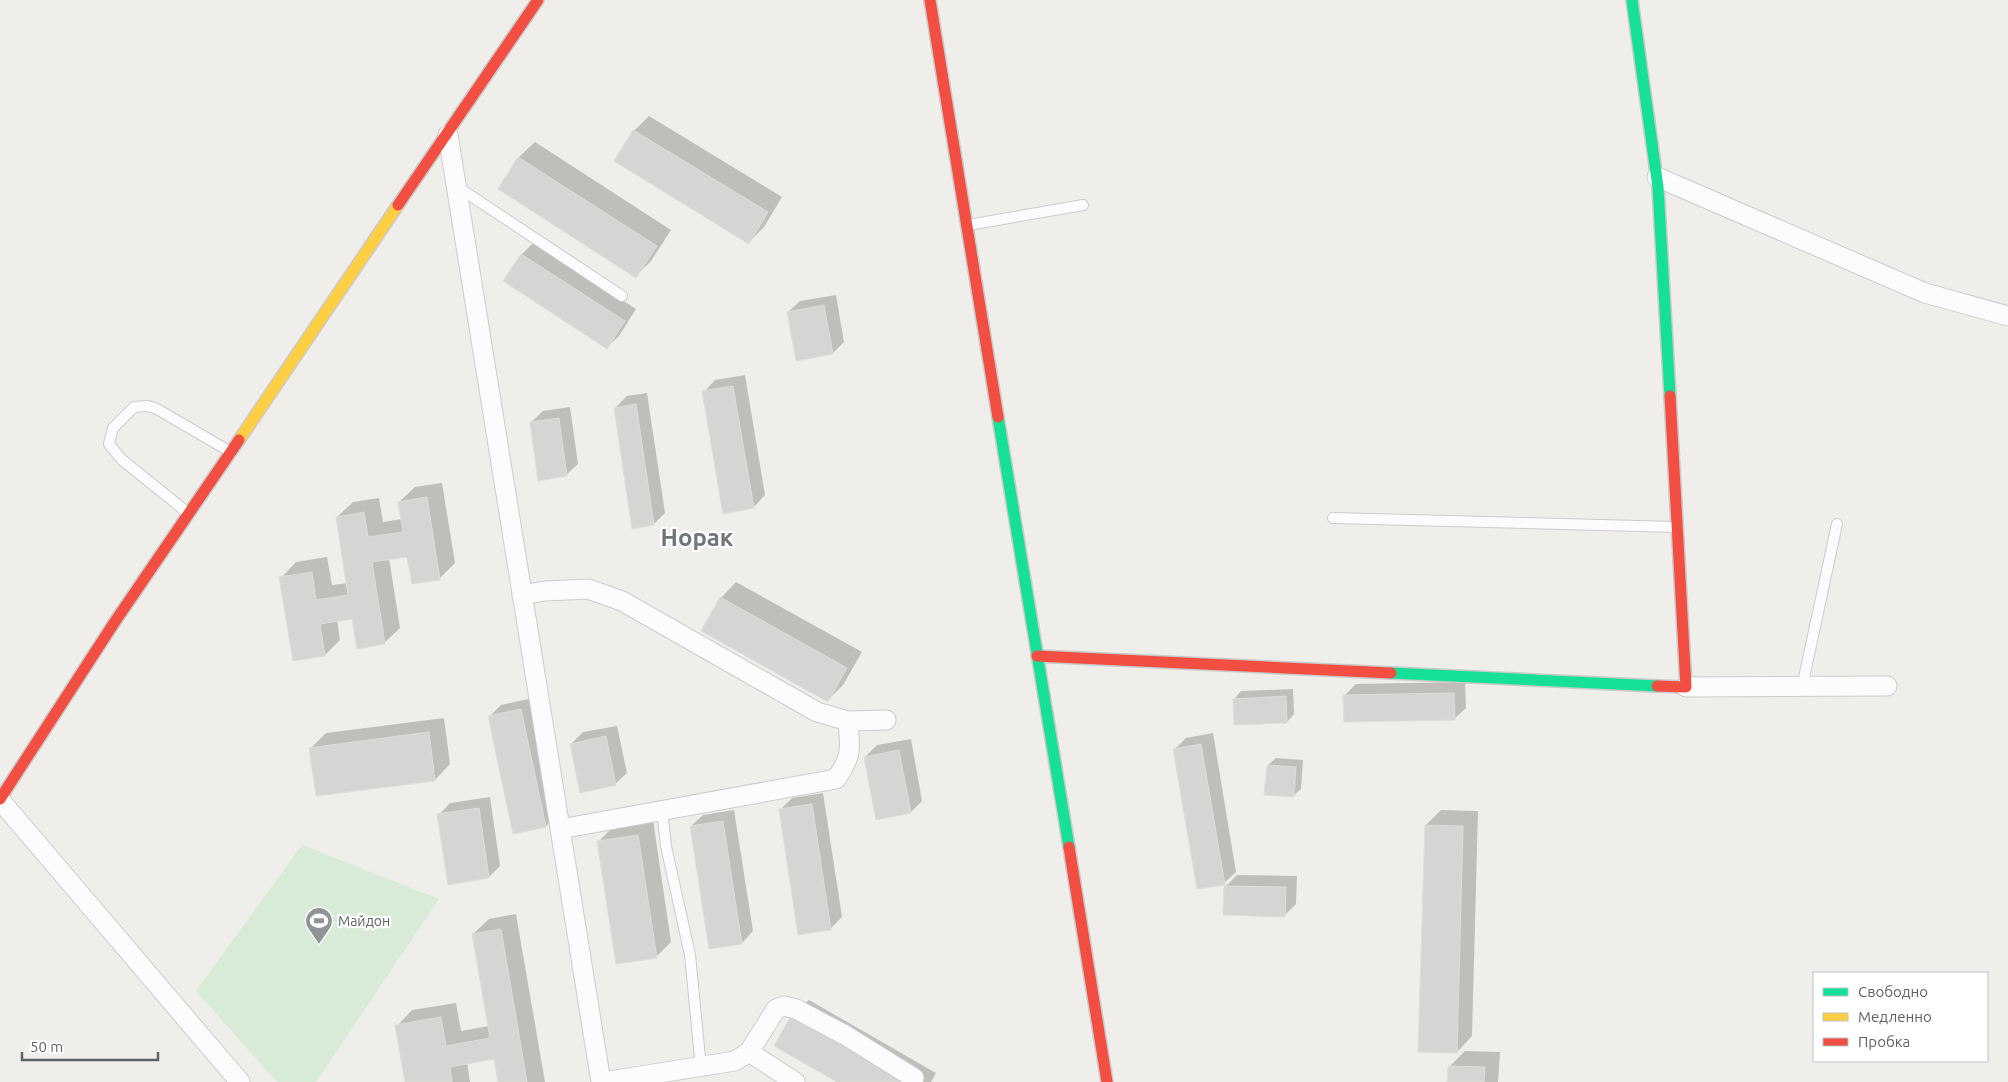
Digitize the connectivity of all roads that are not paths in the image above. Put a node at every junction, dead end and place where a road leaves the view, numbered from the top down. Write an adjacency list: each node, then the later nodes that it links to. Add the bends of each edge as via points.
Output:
1 (538, 0): 4 (street)
2 (930, 0): 8 (street)
3 (1632, 0): 5 (street)
4 (448, 135): 6 (street); 11 (street)
5 (1657, 177): 10 (street, via 1924,293); 15 (street)
6 (456, 186): 9 (lane); 16 (street)
7 (1083, 205): 8 (lane)
8 (967, 225): 17 (street)
9 (622, 296)
10 (2008, 316)
11 (231, 452): 12 (street); 12 (lane, via 148,406 134,406 113,428 109,444 121,459)
12 (189, 514): 23 (street)
13 (1333, 518): 15 (lane)
14 (1837, 524): 20 (lane)
15 (1677, 528): 19 (street)
16 (522, 595): 22 (street, via 588,589 622,601 817,712); 25 (street)
17 (1036, 656): 19 (street); 32 (street)
18 (1888, 686): 20 (street)
19 (1686, 687): 20 (street)
20 (1802, 687)
21 (886, 720): 22 (street)
22 (848, 721): 24 (street, via 848,763 836,779)
23 (0, 800): 29 (street)
24 (662, 810): 25 (street); 27 (lane, via 666,846 690,954)
25 (560, 829): 30 (street)
26 (749, 1052): 27 (street, via 735,1061); 28 (street, via 776,1009 784,1006 796,1009 844,1035); 31 (street)
27 (701, 1068): 30 (street)
28 (914, 1078)
29 (240, 1082)
30 (602, 1082)
31 (794, 1082)
32 (1107, 1082)

